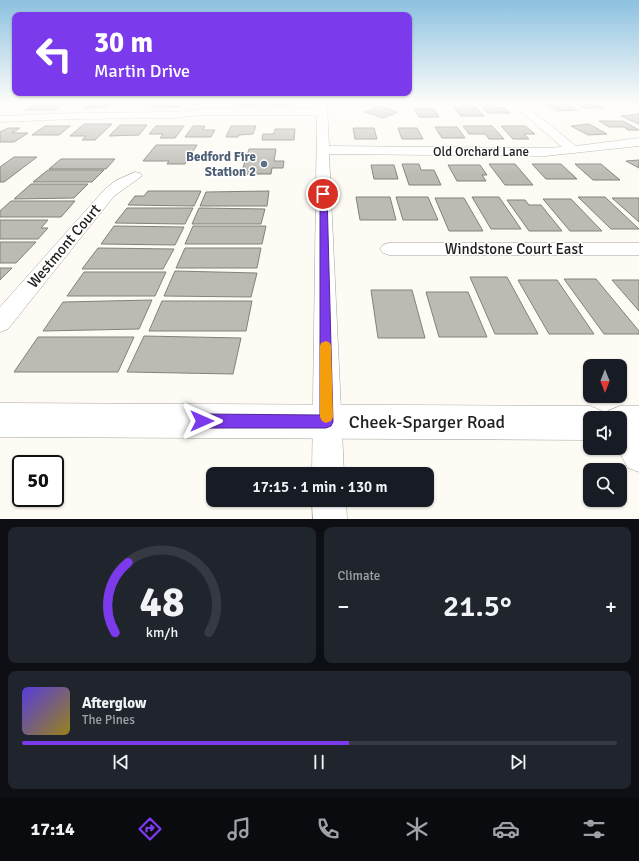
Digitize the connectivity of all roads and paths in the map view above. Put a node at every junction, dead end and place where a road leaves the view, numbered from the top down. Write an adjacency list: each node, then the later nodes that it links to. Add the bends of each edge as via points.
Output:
1 (322, 127): 4 (street)
2 (545, 127): 5 (street)
3 (639, 142): 5 (street, Old Orchard Lane)
4 (322, 150): 5 (street, Old Orchard Lane); 11 (street)
5 (573, 150)
6 (136, 176): 9 (street, Westmont Court, via 109,193)
7 (389, 249): 8 (street, Windstone Court East)
8 (639, 249)
9 (0, 323)
10 (0, 420): 11 (main road, Cheek-Sparger Road)
11 (326, 422): 12 (main road, Cheek-Sparger Road); 17 (street)
12 (583, 423)
13 (639, 423): 14 (main road)
14 (627, 424)
15 (627, 436): 16 (street)
16 (639, 457)
17 (328, 467)
18 (329, 507): 19 (street)
19 (330, 519)

